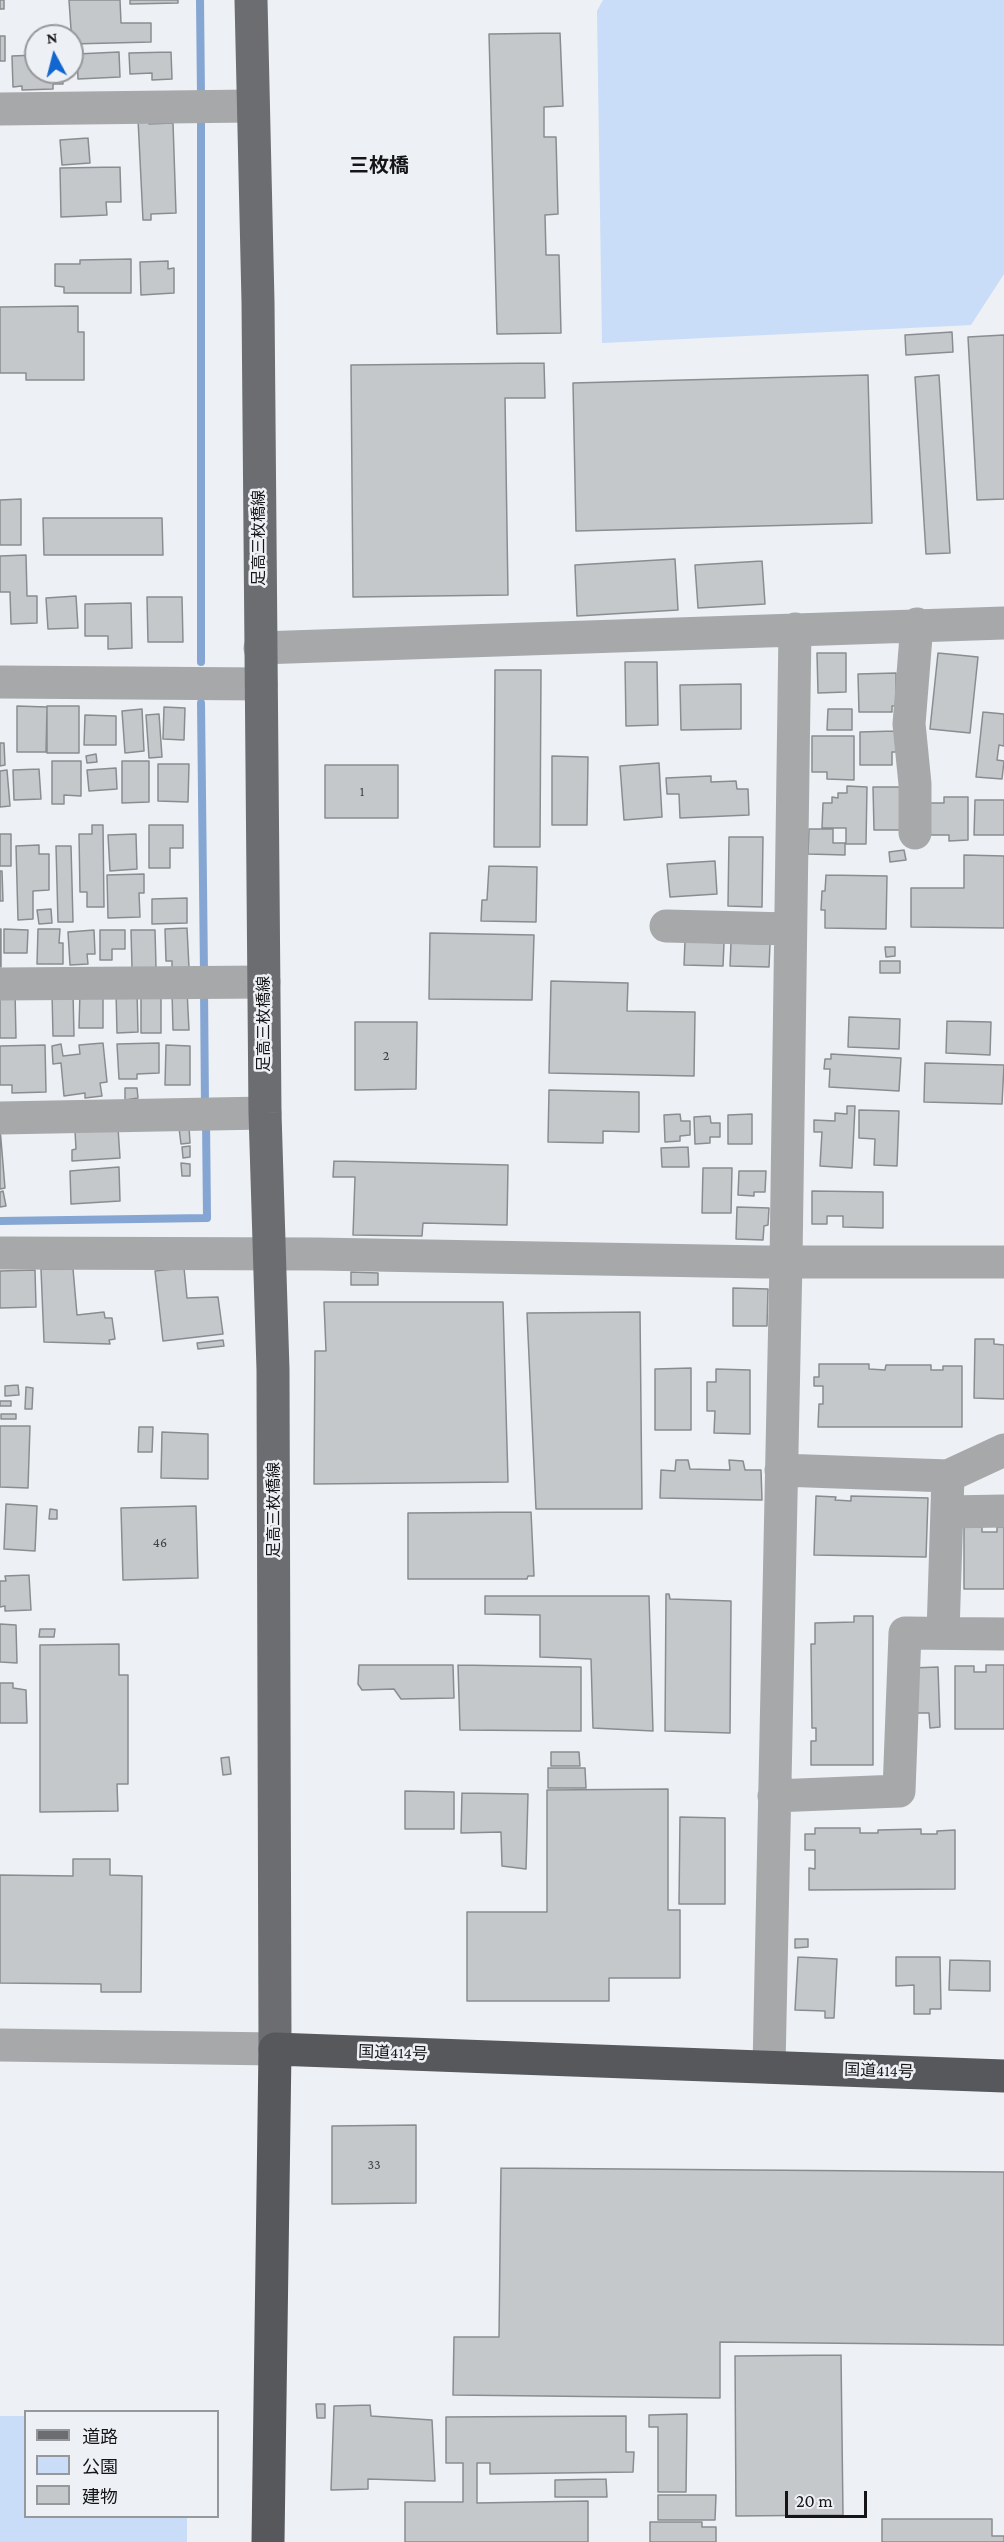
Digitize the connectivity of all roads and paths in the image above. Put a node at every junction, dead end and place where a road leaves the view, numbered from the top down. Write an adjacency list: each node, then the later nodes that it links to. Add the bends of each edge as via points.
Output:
1 (251, 0): 2 (main road, 足高三枚橋線)
2 (252, 106): 3 (street); 7 (main road, 足高三枚橋線, via 258,302)
3 (0, 109)
4 (1004, 623): 5 (street)
5 (917, 624): 6 (street); 10 (street, via 909,724)
6 (795, 628): 7 (street); 12 (street)
7 (260, 648): 9 (main road, 足高三枚橋線)
8 (0, 682): 9 (street)
9 (261, 684): 13 (main road, 足高三枚橋線)
10 (915, 833)
11 (666, 926): 12 (street)
12 (790, 929): 19 (street)
13 (264, 982): 14 (street); 15 (main road, 足高三枚橋線)
14 (0, 984)
15 (265, 1113): 16 (street); 18 (main road, 足高三枚橋線)
16 (0, 1118)
17 (0, 1253): 18 (street)
18 (270, 1253): 19 (street); 30 (main road, 足高三枚橋線)
19 (786, 1261): 20 (street); 22 (street)
20 (1004, 1262)
21 (1004, 1450): 23 (street)
22 (781, 1470): 23 (street); 28 (street)
23 (948, 1476): 25 (street)
24 (1004, 1511): 25 (street)
25 (947, 1512): 26 (street)
26 (943, 1633): 27 (street); 28 (street, via 905,1633 899,1791)
27 (1004, 1634)
28 (774, 1796): 31 (street)
29 (0, 2046): 30 (street)
30 (275, 2049): 31 (highway, 国道414号); 33 (highway)
31 (769, 2067): 32 (highway, 国道414号)
32 (1004, 2076)
33 (268, 2542)

